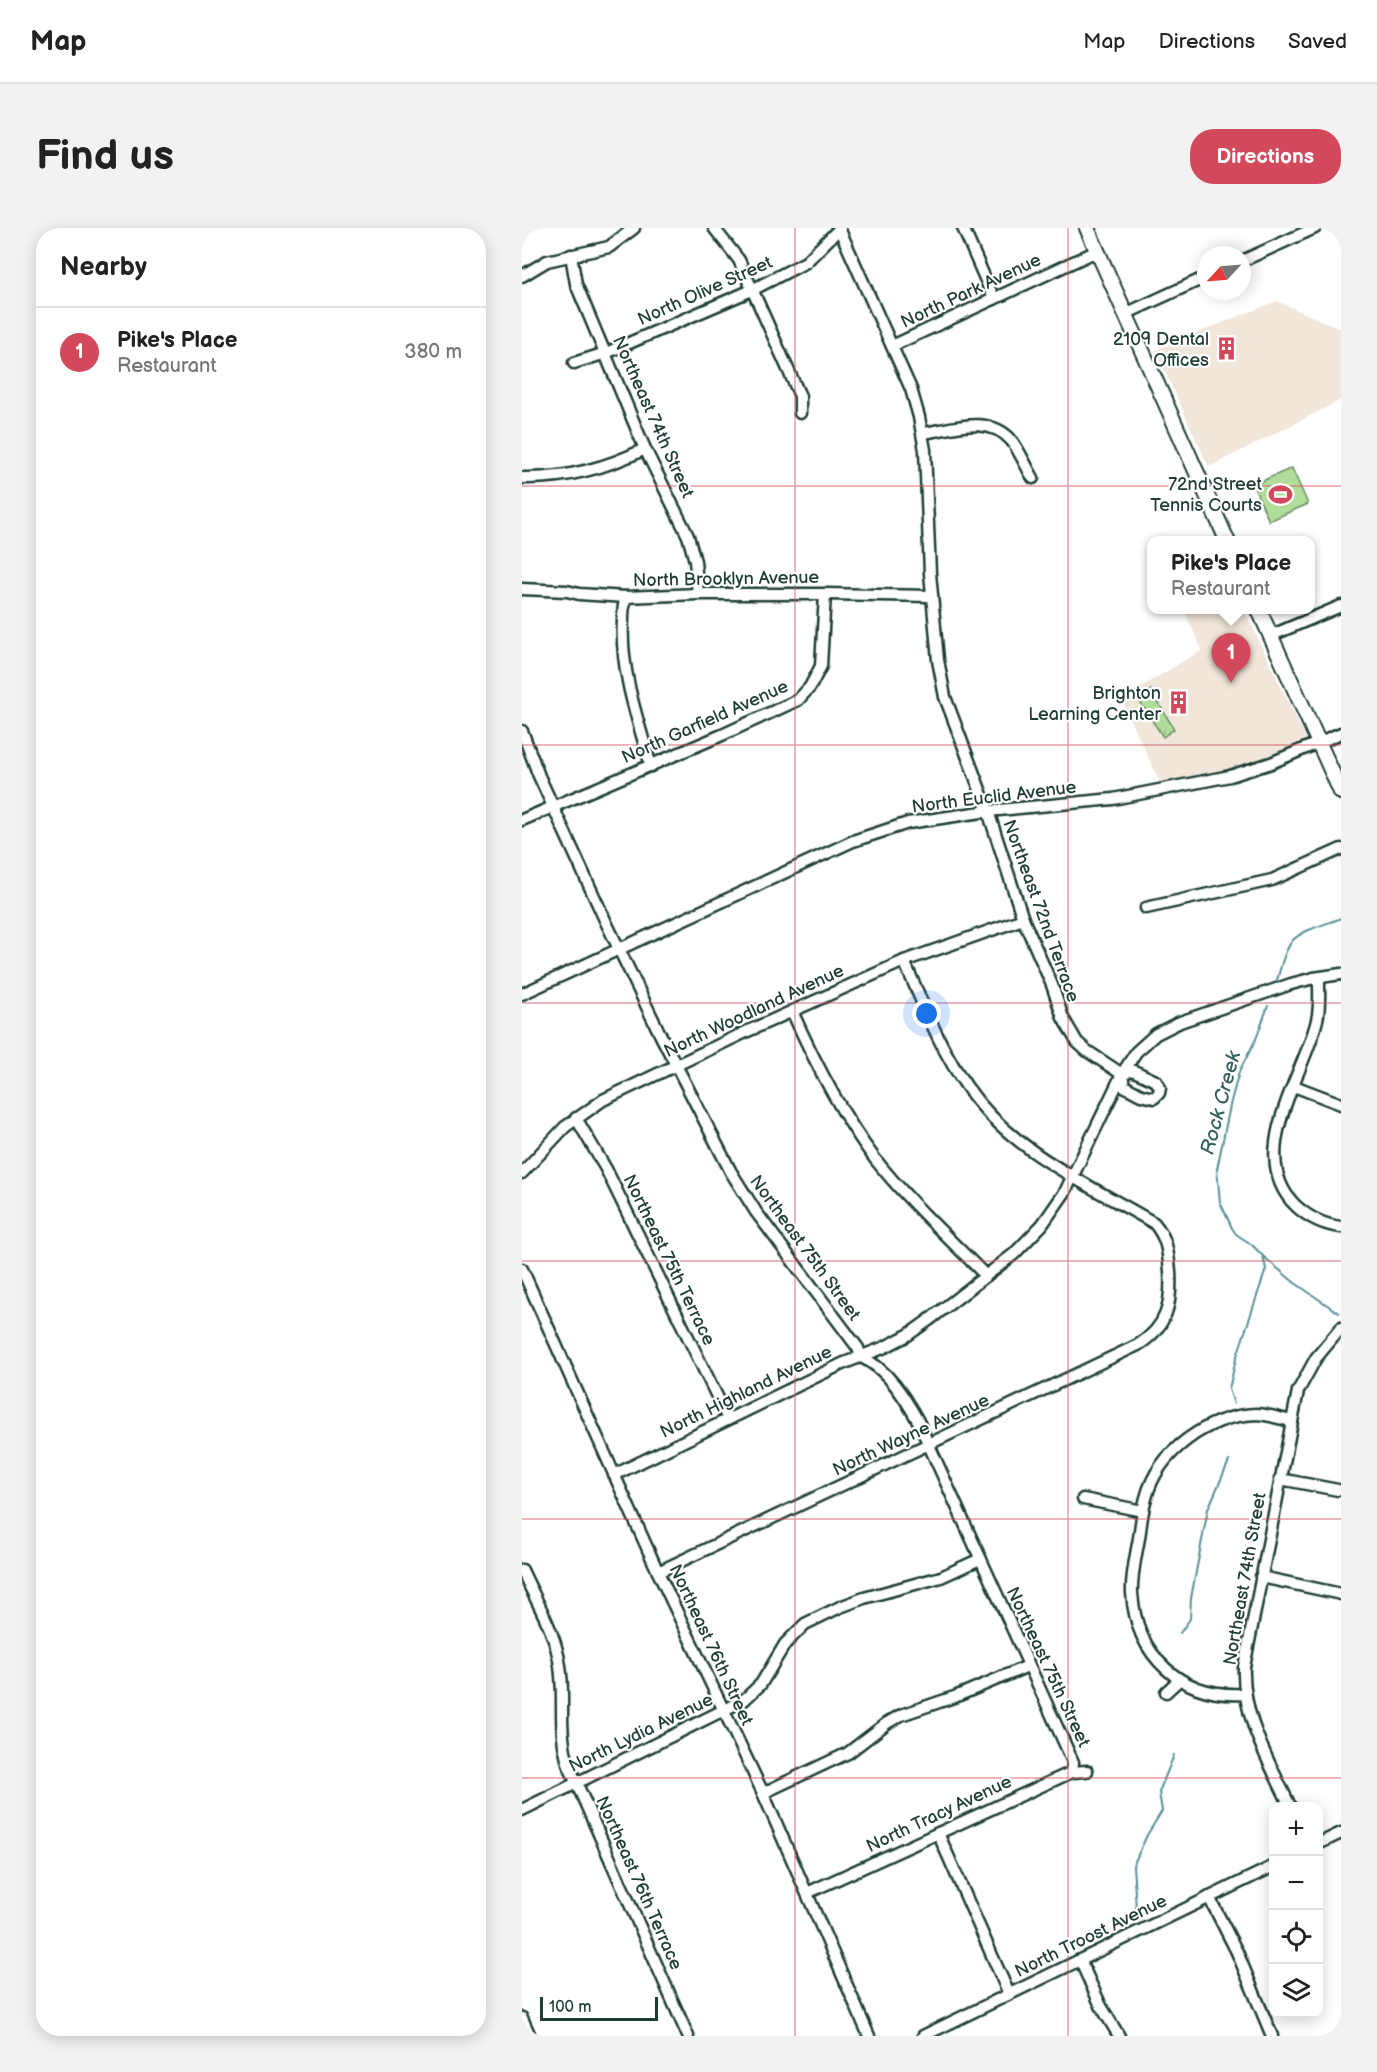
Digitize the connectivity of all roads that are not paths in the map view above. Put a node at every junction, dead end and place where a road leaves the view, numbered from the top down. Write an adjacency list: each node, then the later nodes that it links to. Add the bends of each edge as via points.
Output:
1 (634, 228): 8 (street, via 609,246)
2 (714, 228): 12 (street, via 736,256)
3 (839, 228): 12 (street, North Olive Street, via 806,262); 15 (street, Northeast 72nd Terrace)
4 (963, 228): 13 (street)
5 (1087, 228): 7 (main road)
6 (1315, 228): 9 (street)
7 (1097, 250): 13 (street, North Park Avenue); 14 (main road)
8 (571, 255): 10 (street, via 547,261); 16 (street, Northeast 74th Street, via 576,284)
9 (1251, 257)
10 (522, 276)
11 (1197, 281): 14 (street)
12 (752, 290): 16 (street, North Olive Street); 18 (street, via 800,396)
13 (994, 299): 15 (street, North Park Avenue)
14 (1125, 314): 23 (main road)
15 (892, 346): 19 (street, Northeast 72nd Terrace, via 911,389)
16 (606, 353): 17 (street, North Olive Street); 20 (street, Northeast 74th Street)
17 (574, 363)
18 (800, 413)
19 (923, 433): 22 (street, via 980,424 995,428 1012,441); 27 (street, Northeast 72nd Terrace)
20 (645, 449): 21 (street, via 593,470); 25 (street, Northeast 74th Street, via 688,536)
21 (522, 478)
22 (1033, 478)
23 (1225, 536)
24 (522, 589): 28 (street, North Brooklyn Avenue)
25 (698, 594): 26 (street, North Brooklyn Avenue); 28 (street, North Brooklyn Avenue)
26 (825, 594): 27 (street, North Brooklyn Avenue); 35 (street, North Garfield Avenue, via 821,666 802,696)
27 (932, 596): 38 (street, Northeast 72nd Terrace, via 945,697)
28 (626, 597): 35 (street, via 622,629 624,664)
29 (1341, 606): 31 (street)
30 (1261, 614): 31 (main road)
31 (1270, 636): 34 (main road)
32 (522, 731): 37 (street, Northeast 75th Street)
33 (1341, 733): 34 (street)
34 (1319, 743): 36 (main road); 38 (street, North Euclid Avenue, via 1230,776 1113,799)
35 (651, 766): 37 (street, North Garfield Avenue)
36 (1341, 792)
37 (553, 807): 39 (street, North Garfield Avenue); 43 (street, Northeast 75th Street)
38 (988, 811): 42 (street, Northeast 72nd Terrace); 43 (street, North Euclid Avenue, via 908,823 853,841)
39 (522, 820)
40 (1341, 849): 41 (street, via 1249,887)
41 (1146, 908)
42 (1023, 919): 44 (street, North Woodland Avenue); 50 (street, Northeast 72nd Terrace, via 1069,1030 1088,1052)
43 (618, 949): 47 (street, North Euclid Avenue); 49 (street, Northeast 75th Street)
44 (904, 961): 48 (street, North Woodland Avenue); 55 (street, via 967,1088 1022,1145)
45 (1341, 974): 46 (street, North Highland Avenue)
46 (1314, 978): 50 (street, North Highland Avenue, via 1170,1026 1144,1044); 51 (street, via 1319,983 1317,1020)
47 (522, 994)
48 (792, 1011): 49 (street, North Woodland Avenue); 58 (street, via 825,1081 860,1139 894,1181)
49 (676, 1065): 53 (street, North Woodland Avenue, via 603,1100); 60 (street, Northeast 75th Street, via 740,1188)
50 (1122, 1074): 55 (street, North Highland Avenue)
51 (1294, 1086): 52 (street); 56 (street, via 1275,1142 1277,1174 1288,1197 1301,1211 1322,1223)
52 (1341, 1104)
53 (576, 1118): 54 (street, North Woodland Avenue); 61 (street, Northeast 75th Terrace, via 606,1169)
54 (522, 1173)
55 (1074, 1176): 58 (street, North Highland Avenue, via 1042,1225); 63 (street, North Wayne Avenue, via 1154,1223 1161,1231 1167,1245 1171,1295 1156,1331 1138,1345)
56 (1341, 1227)
57 (522, 1269): 64 (street, Northeast 76th Street)
58 (986, 1276): 60 (street, North Highland Avenue, via 908,1335)
59 (1341, 1328): 62 (street, Northeast 74th Street, via 1309,1368 1298,1391)
60 (861, 1357): 61 (street, North Highland Avenue); 63 (street, Northeast 75th Street, via 871,1361 909,1404)
61 (728, 1419): 64 (street, North Highland Avenue)
62 (1292, 1421): 65 (street, Northeast 74th Street); 68 (street, via 1245,1415 1184,1441 1156,1474)
63 (930, 1443): 69 (street, Northeast 75th Street); 71 (street, North Wayne Avenue)
64 (614, 1475): 71 (street, Northeast 76th Street)
65 (1280, 1479): 66 (street); 72 (street, Northeast 74th Street)
66 (1338, 1490)
67 (1083, 1499): 68 (street)
68 (1143, 1511): 75 (street, via 1132,1580 1133,1604 1152,1651)
69 (980, 1559): 74 (street, Northeast 75th Street); 78 (street, North Lydia Avenue, via 941,1577 856,1601 805,1624 785,1644 761,1684)
70 (522, 1569): 81 (street, Northeast 76th Terrace, via 559,1656 562,1742)
71 (658, 1572): 78 (street, Northeast 76th Street)
72 (1261, 1577): 73 (street); 77 (street, Northeast 74th Street, via 1245,1661)
73 (1341, 1594)
74 (1028, 1666): 79 (street, Northeast 75th Street, via 1073,1762); 82 (street, via 901,1715 848,1753)
75 (1179, 1680): 76 (street); 77 (street, via 1205,1691)
76 (1166, 1692)
77 (1244, 1694): 83 (street, Northeast 74th Street, via 1251,1723)
78 (724, 1711): 81 (street, North Lydia Avenue); 82 (street, Northeast 76th Street)
79 (1072, 1772): 80 (street, North Tracy Avenue); 85 (street, North Tracy Avenue)
80 (1087, 1772)
81 (576, 1784): 84 (street, North Lydia Avenue); 95 (street, Northeast 76th Terrace)
82 (763, 1793): 89 (street, Northeast 76th Street)
83 (1288, 1802)
84 (522, 1810)
85 (938, 1833): 89 (street, North Tracy Avenue); 92 (street)
86 (1341, 1833): 87 (street)
87 (1323, 1842)
88 (1269, 1868): 90 (street, North Troost Avenue)
89 (807, 1893): 96 (street, Northeast 76th Street)
90 (1209, 1897): 91 (street, North Troost Avenue); 99 (street)
91 (1080, 1960): 92 (street, North Troost Avenue); 98 (street)
92 (1010, 1994): 97 (street, North Troost Avenue)
93 (522, 2018): 94 (street)
94 (530, 2036)
95 (688, 2036)
96 (869, 2036)
97 (923, 2036)
98 (1119, 2036)
99 (1272, 2036)

